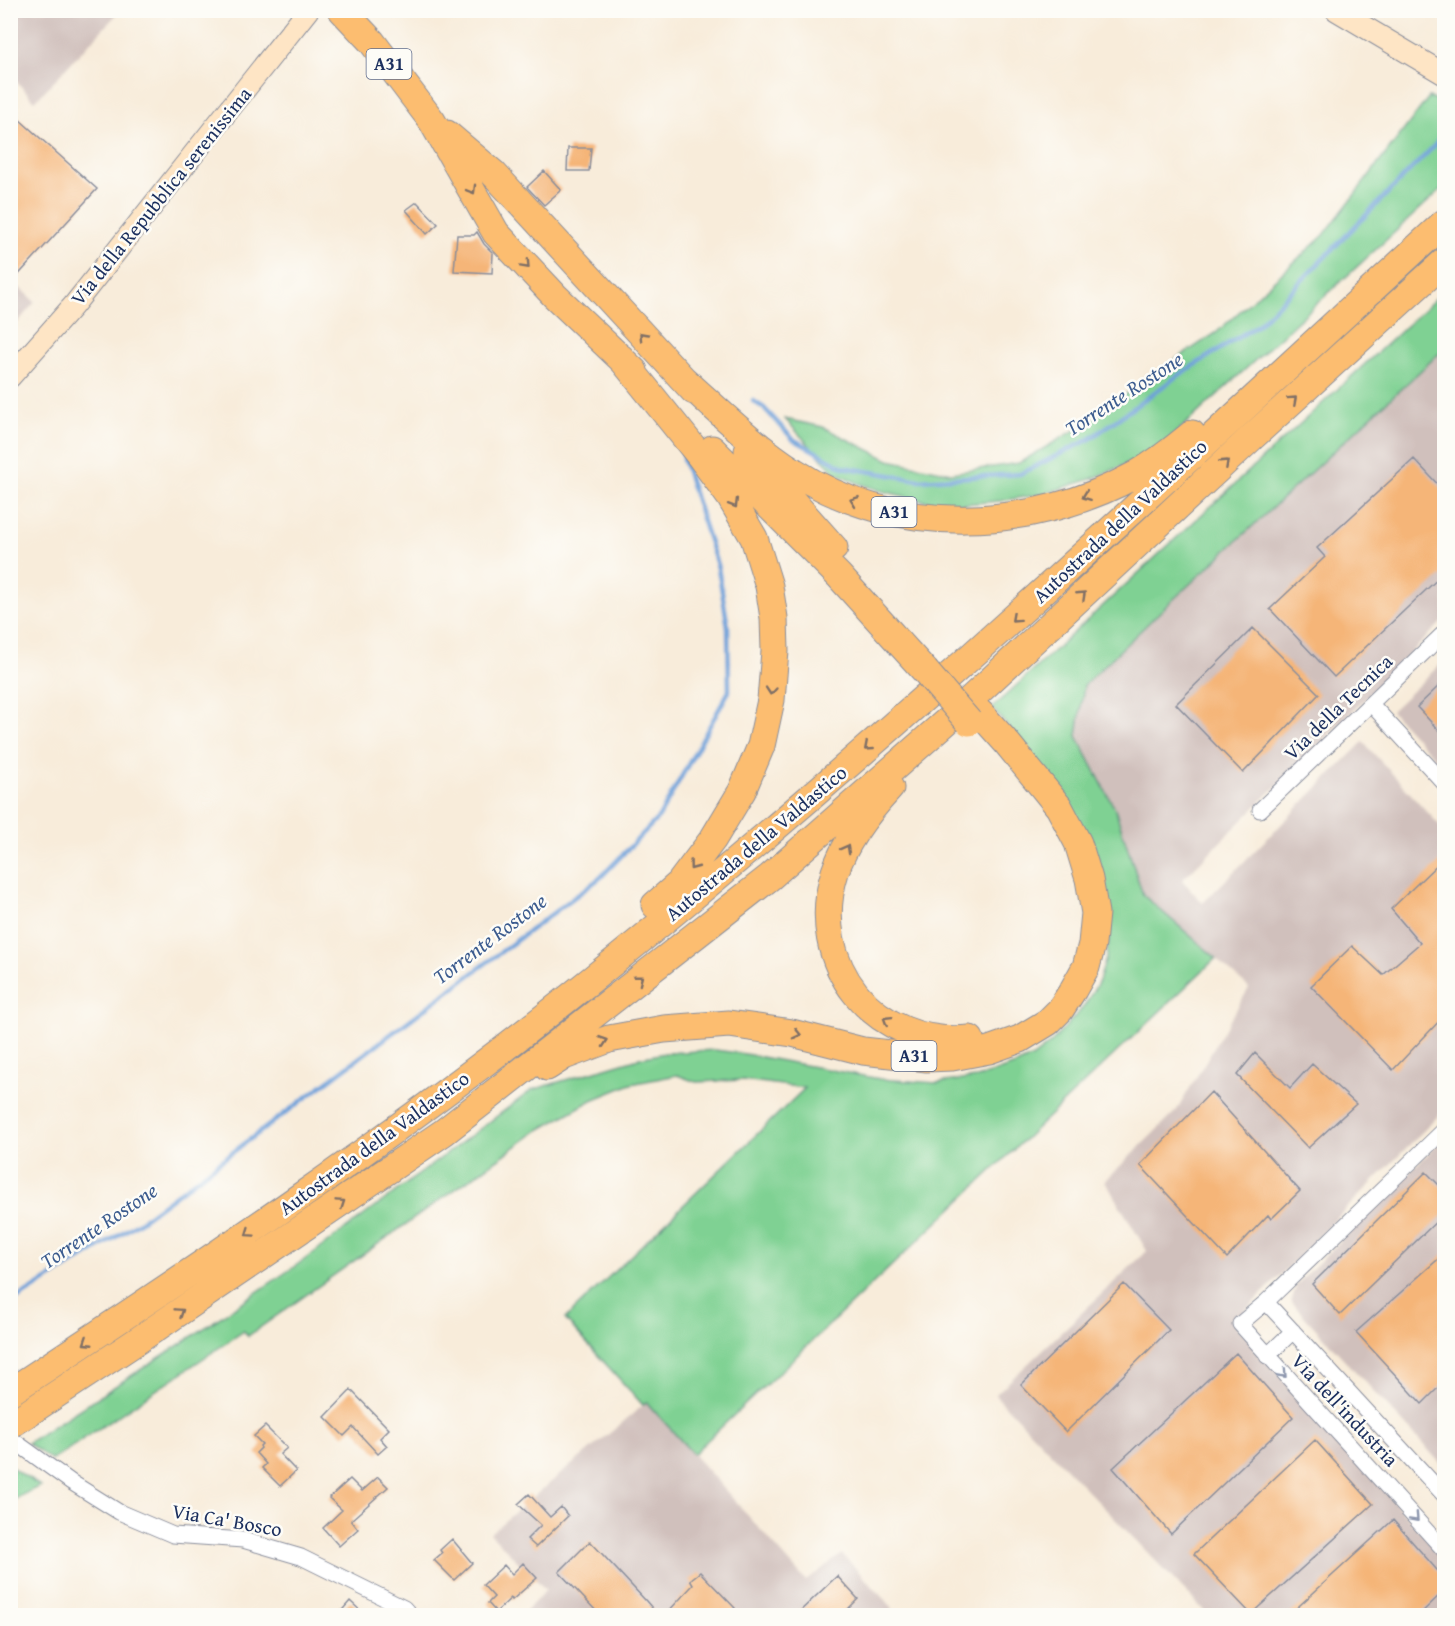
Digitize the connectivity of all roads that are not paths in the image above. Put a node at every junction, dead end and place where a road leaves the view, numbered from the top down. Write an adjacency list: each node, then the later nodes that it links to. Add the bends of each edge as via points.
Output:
1 (308, 10): 12 (street, Via della Repubblica serenissima, via 73,306)
2 (342, 10): 7 (highway, A31, via 372,42)
3 (1336, 10): 4 (street)
4 (1419, 65): 5 (street); 6 (street)
5 (1444, 74)
6 (1444, 88)
7 (432, 121): 11 (highway, A31, one-way to 11, via 496,233); 13 (highway, A31, one-way to 7, via 493,172)
8 (1444, 206): 13 (highway, A31, one-way to 13, via 1177,446 1115,485 1037,511 949,519 890,512 858,503 796,473)
9 (1444, 223): 20 (highway, Autostrada della Valdastico, one-way to 20, via 1008,624 805,802 573,994)
10 (1444, 262): 17 (highway, Autostrada della Valdastico, one-way to 10, via 1250,439)
11 (621, 358): 15 (highway, A31); 20 (highway, A31, one-way to 20, via 700,456 754,538 770,586 774,618 771,700 761,746 729,814 679,884)
12 (10, 377)
13 (683, 379): 15 (highway, A31)
14 (1444, 633): 16 (street, Via della Tecnica)
15 (931, 668): 17 (highway, A31, bridge)
16 (1371, 704): 18 (street); 19 (street, Via della Tecnica)
17 (965, 718): 17 (highway, A31, one-way to 17, via 1022,780 1052,820 1076,874 1082,911 1076,951 1064,978 1032,1017 1018,1026 988,1035 937,1040 887,1021 858,996 834,953 829,904 835,872 849,843 878,801); 22 (highway, Autostrada della Valdastico, one-way to 17, via 770,877); 22 (highway, A31, one-way to 17, via 564,1056 609,1038 729,1024 792,1033 863,1051 927,1058 989,1050 1020,1039 1048,1022 1060,1010 1086,967 1095,913 1089,879 1078,843 1059,807 1006,742)
18 (1444, 783)
19 (1260, 810)
20 (416, 1114): 26 (highway, Autostrada della Valdastico, one-way to 26, via 238,1240)
21 (1444, 1130): 23 (street, Via dell'industria)
22 (444, 1132): 27 (highway, Autostrada della Valdastico, one-way to 22)
23 (1266, 1302): 24 (street, Via dell'industria); 25 (street, Via dell'industria, via 1240,1324)
24 (1293, 1330): 25 (street); 29 (street, Via dell'industria)
25 (1267, 1356): 30 (street, Via dell'industria, one-way to 30)
26 (10, 1392)
27 (10, 1425)
28 (10, 1438): 31 (street, Via Ca' Bosco, via 119,1512 173,1535 243,1540 300,1557 404,1608)
29 (1444, 1495)
30 (1444, 1550)
31 (411, 1616)

